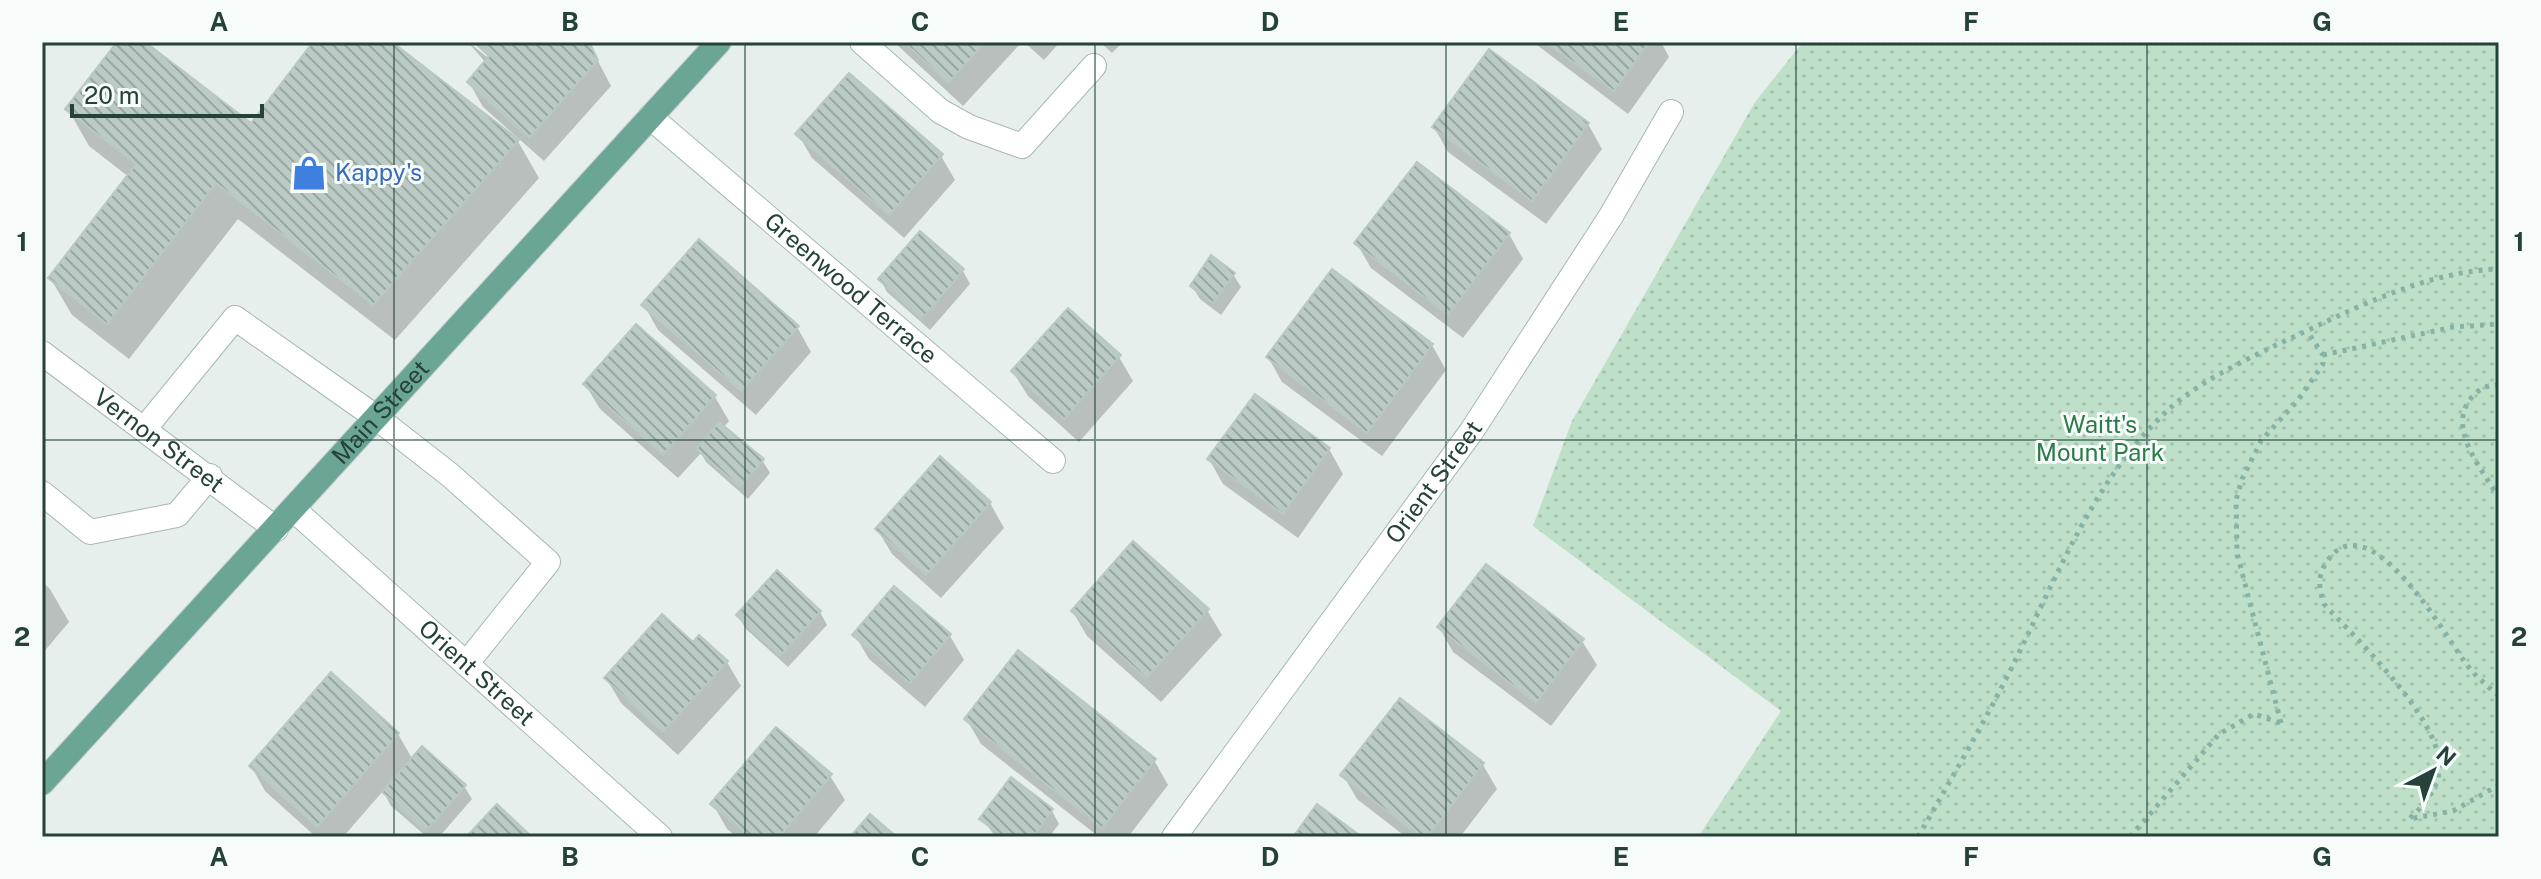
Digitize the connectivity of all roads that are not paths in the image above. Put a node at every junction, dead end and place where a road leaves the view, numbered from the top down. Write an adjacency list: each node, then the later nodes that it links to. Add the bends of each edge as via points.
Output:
1 (718, 42): 5 (main road, Main Street)
2 (862, 42): 3 (street, via 940,111 1022,146)
3 (1094, 66)
4 (1671, 112): 17 (street, Orient Street, via 1611,216 1471,432)
5 (650, 117): 7 (main road, Main Street); 9 (street, Greenwood Terrace)
6 (42, 353): 8 (street, Vernon Street)
7 (377, 418): 8 (street, via 235,318); 12 (main road, Main Street); 14 (street, via 548,562)
8 (145, 428): 10 (street, Vernon Street)
9 (1053, 461)
10 (210, 476): 11 (street, via 177,515 90,532); 13 (street, Vernon Street)
11 (42, 493)
12 (293, 509): 13 (main road, Main Street); 14 (street, Orient Street)
13 (276, 529): 15 (main road, Main Street)
14 (466, 664): 16 (street, Orient Street)
15 (42, 783)
16 (660, 837)
17 (1174, 837)

